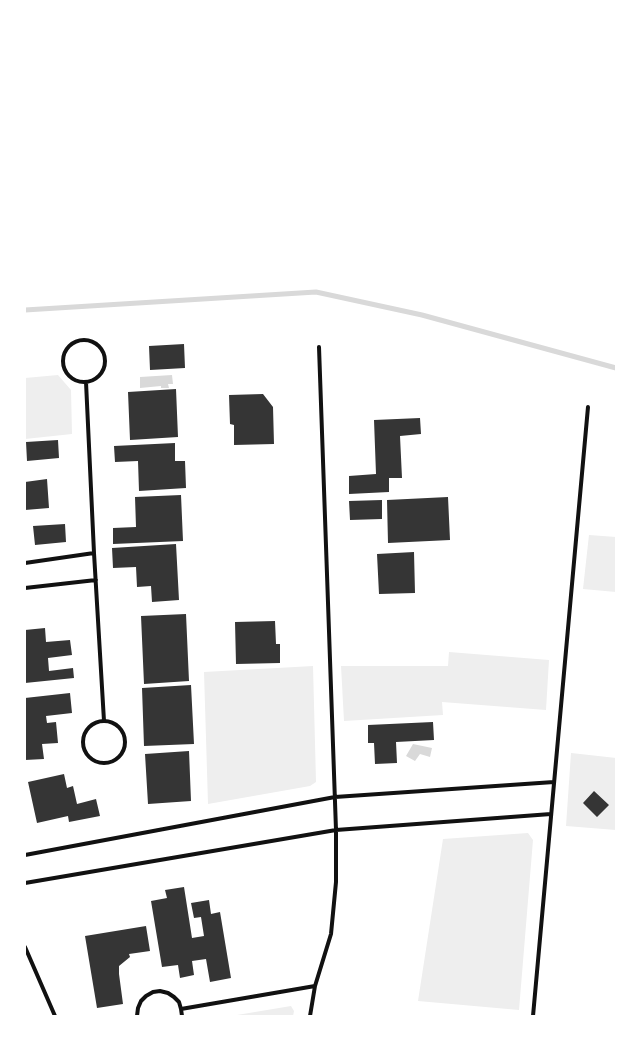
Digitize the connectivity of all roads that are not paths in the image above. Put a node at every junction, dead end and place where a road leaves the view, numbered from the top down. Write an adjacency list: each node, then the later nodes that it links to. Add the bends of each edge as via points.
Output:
1 (319, 347): 10 (street)
2 (86, 382): 2 (street, via 73,379 63,361 68,348 86,340 99,346 105,357 103,371 93,380); 4 (street)
3 (588, 407): 9 (street)
4 (94, 553): 5 (street); 6 (street)
5 (25, 563)
6 (96, 580): 7 (street); 8 (street)
7 (25, 588)
8 (104, 721): 8 (street, via 97,722 87,731 84,744 86,751 95,760 108,762 115,760 124,750 125,736 117,725)
9 (554, 782): 10 (street); 11 (street)
10 (335, 797): 12 (street); 13 (street)
11 (551, 814): 12 (street); 22 (street)
12 (336, 830): 14 (street); 16 (street, via 336,882 331,934)
13 (25, 855)
14 (25, 883)
15 (25, 946): 18 (street)
16 (315, 986): 17 (street); 21 (street)
17 (182, 1009): 19 (street, via 174,996 153,992 141,1001); 20 (street)
18 (55, 1016)
19 (137, 1016)
20 (182, 1016)
21 (310, 1016)
22 (533, 1016)

